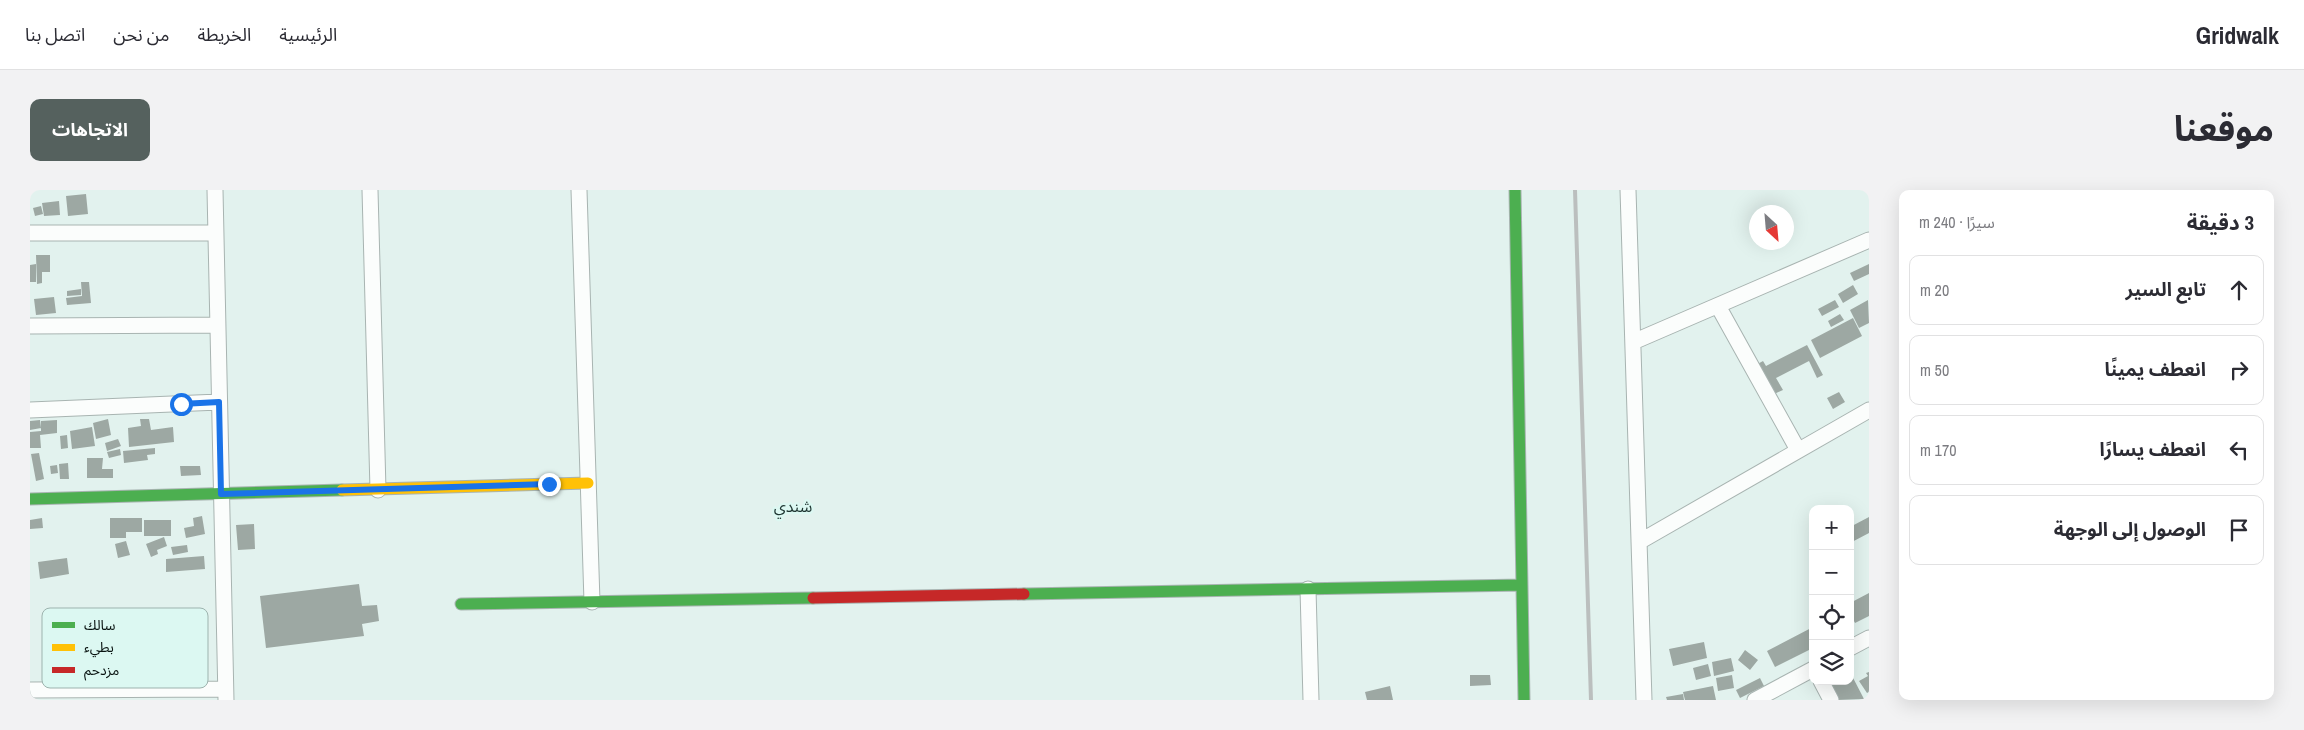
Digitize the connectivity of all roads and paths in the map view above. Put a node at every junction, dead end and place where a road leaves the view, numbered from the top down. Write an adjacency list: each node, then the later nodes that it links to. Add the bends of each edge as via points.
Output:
1 (215, 190): 7 (street)
2 (370, 190): 18 (street)
3 (579, 190): 17 (street)
4 (1515, 190): 22 (street)
5 (1628, 190): 12 (street)
6 (30, 233): 7 (street)
7 (216, 233): 10 (street)
8 (1869, 240): 9 (street)
9 (1718, 306): 12 (street); 16 (street)
10 (217, 325): 11 (street); 13 (street)
11 (30, 326)
12 (1633, 342): 21 (street)
13 (219, 402): 14 (street); 19 (street)
14 (30, 410)
15 (1867, 416): 16 (street)
16 (1798, 450): 21 (street)
17 (588, 483): 18 (street); 24 (street)
18 (378, 490): 19 (street)
19 (221, 494): 20 (street); 31 (street)
20 (30, 499)
21 (1639, 542): 34 (street)
22 (1522, 585): 23 (street); 33 (street)
23 (1308, 589): 24 (street); 32 (street)
24 (592, 602): 25 (street)
25 (461, 604)
26 (1869, 638): 27 (street)
27 (1854, 646)
28 (1809, 670): 35 (street)
29 (1823, 685): 36 (street)
30 (40, 694): 31 (street)
31 (225, 694)
32 (1311, 700)
33 (1524, 700)
34 (1644, 700)
35 (1755, 700)
36 (1831, 700)

